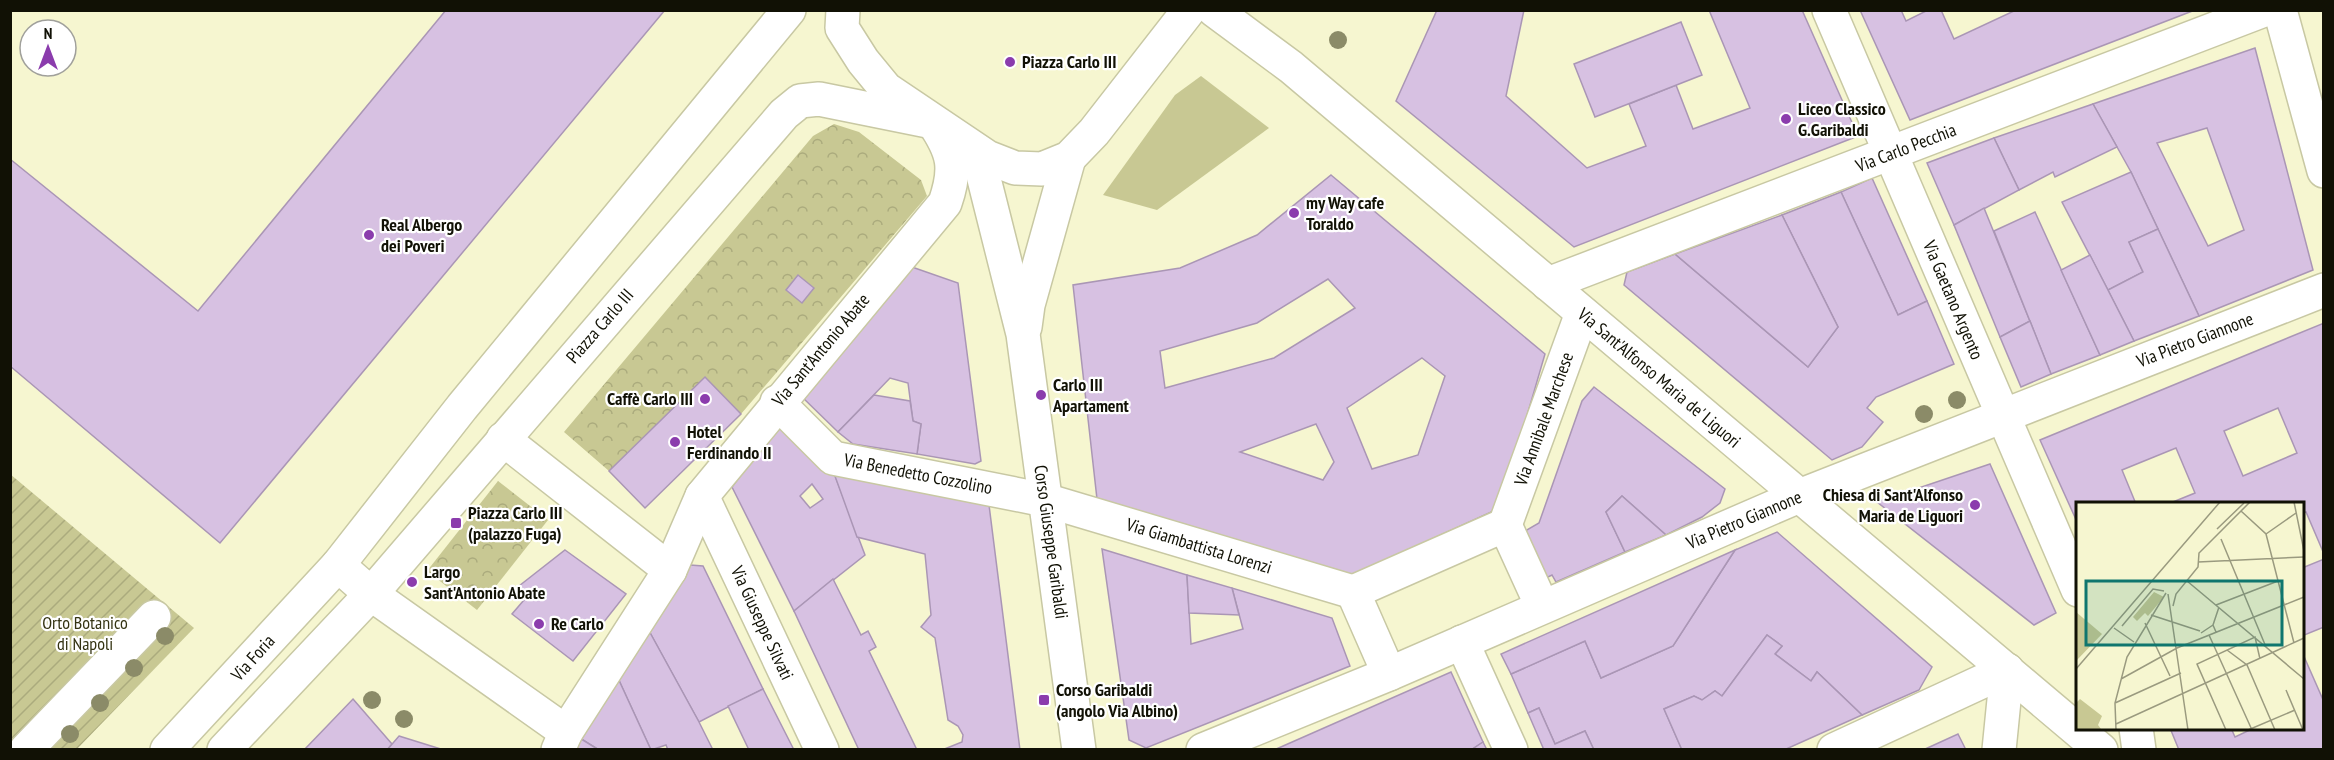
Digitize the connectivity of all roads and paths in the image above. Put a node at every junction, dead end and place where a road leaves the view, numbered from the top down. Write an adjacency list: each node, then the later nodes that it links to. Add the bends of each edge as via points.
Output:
1 (789, 10): 24 (street, Via Foria, via 462,406)
2 (843, 10): 8 (street, Piazza Carlo III, via 842,28 863,61 886,88)
3 (1189, 10): 11 (street, Piazza Carlo III, via 1094,132)
4 (1214, 10): 13 (street, Via Sant'Alfonso Maria de' Liguori, via 1291,67)
5 (1829, 10): 10 (street, Via Gaetano Argento)
6 (2264, 10): 10 (street, Via Carlo Pecchia)
7 (2280, 10): 12 (street)
8 (933, 122): 9 (street, Piazza Carlo III); 17 (street, Via Sant'Antonio Abate, via 948,145 953,165 945,203); 19 (street, Piazza Carlo III, via 844,102 800,101 784,114)
9 (977, 151): 11 (street, Piazza Carlo III, via 1015,168 1042,169); 16 (street, Corso Giuseppe Garibaldi)
10 (1890, 154): 13 (street, Via Carlo Pecchia); 18 (street, Via Gaetano Argento)
11 (1069, 158): 16 (street, Corso Giuseppe Garibaldi)
12 (2324, 171)
13 (1548, 284): 15 (street, Via Sant'Alfonso Maria de' Liguori)
14 (2324, 290): 18 (street, Via Pietro Giannone)
15 (1582, 313): 21 (street, Via Sant'Alfonso Maria de' Liguori); 23 (street, Via Annibale Marchese)
16 (1023, 334): 22 (street, Corso Giuseppe Garibaldi)
17 (777, 402): 20 (street, Via Sant'Antonio Abate); 22 (street, Via Benedetto Cozzolino, via 833,458)
18 (2002, 416): 21 (street, Via Pietro Giannone); 26 (street, Via Gaetano Argento)
19 (502, 439): 25 (street); 28 (street)
20 (702, 496): 25 (street, Via Sant'Antonio Abate); 41 (street, Via Giuseppe Silvati)
21 (1799, 496): 29 (street, Via Pietro Giannone); 32 (street, Via Sant'Alfonso Maria de' Liguori)
22 (1045, 500): 27 (street, Via Giambattista Lorenzi); 42 (street, Corso Giuseppe Garibaldi)
23 (1505, 525): 27 (street); 29 (street)
24 (338, 565): 28 (street); 39 (street, Via Foria)
25 (670, 570): 37 (street, Via Sant'Antonio Abate)
26 (2076, 585)
27 (1353, 592): 33 (street)
28 (371, 594): 37 (street); 40 (street)
29 (1542, 606): 31 (street, Via Pietro Giannone)
30 (154, 617): 38 (street)
31 (1461, 642): 33 (street, Via Pietro Giannone); 44 (street)
32 (2007, 670): 34 (street, Via Sant'Alfonso Maria de' Liguori); 45 (street); 46 (street)
33 (1389, 674): 43 (street, Via Pietro Giannone)
34 (2076, 729)
35 (2078, 730): 47 (street, Via Sant'Alfonso Maria de' Liguori)
36 (2136, 730): 48 (street)
37 (562, 741)
38 (26, 750)
39 (167, 750)
40 (224, 750)
41 (822, 750)
42 (1079, 750)
43 (1203, 750)
44 (1511, 750)
45 (1834, 750)
46 (2000, 750)
47 (2101, 750)
48 (2139, 750)

